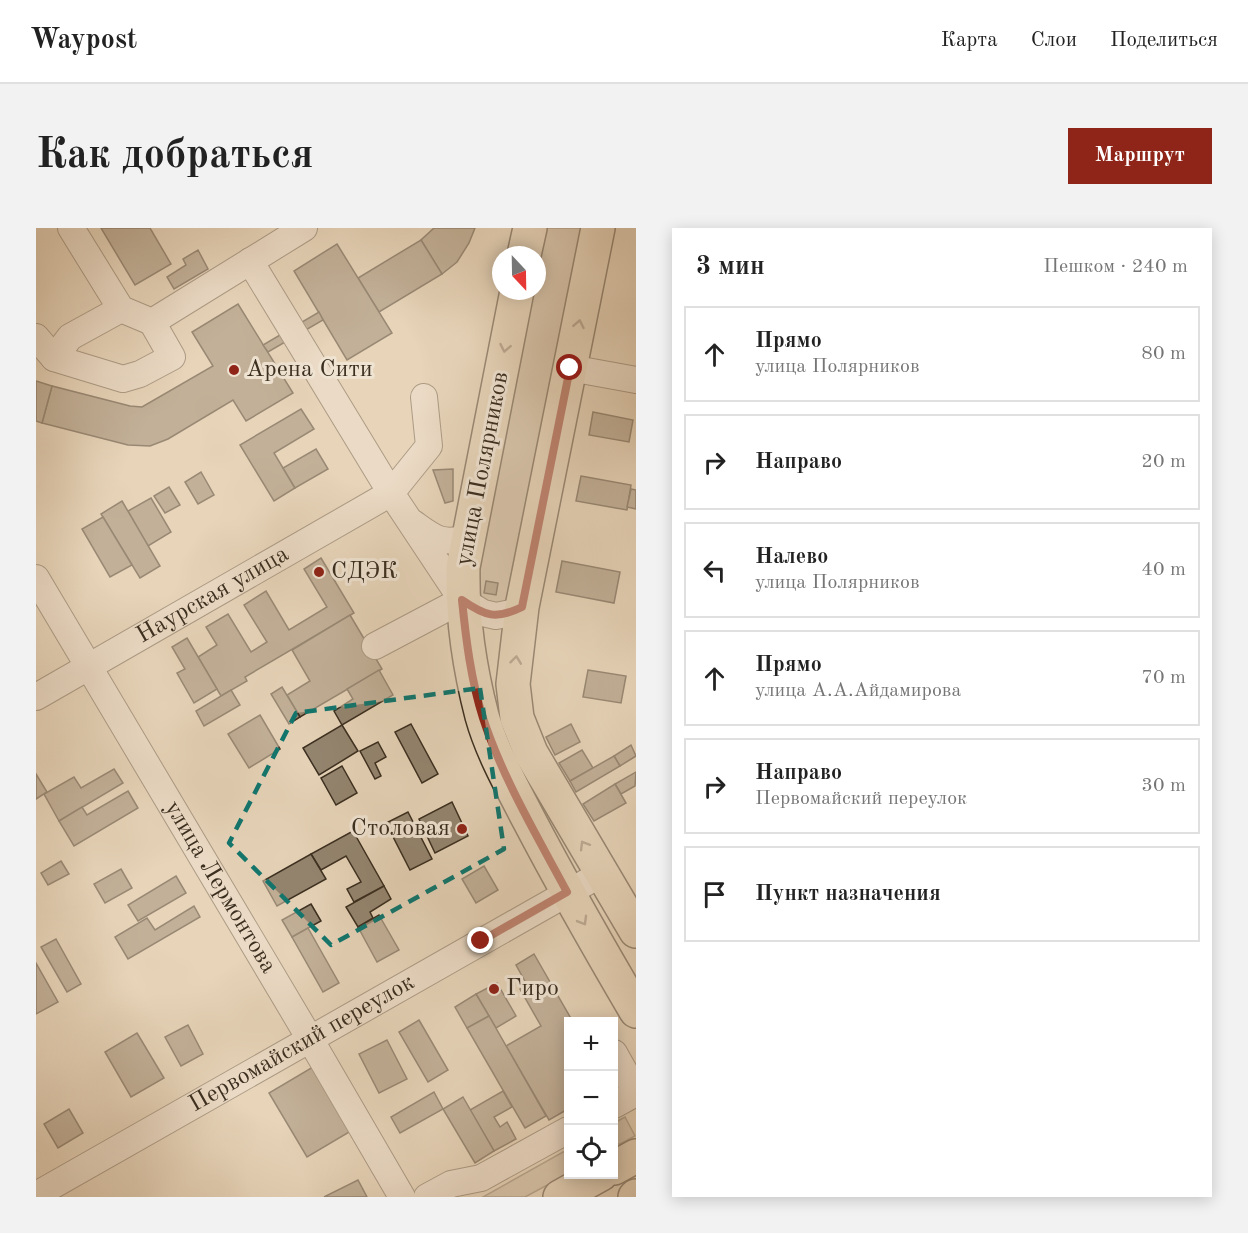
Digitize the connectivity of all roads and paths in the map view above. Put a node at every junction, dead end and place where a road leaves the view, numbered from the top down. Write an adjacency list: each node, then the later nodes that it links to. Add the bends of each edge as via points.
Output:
1 (71, 228): 8 (street)
2 (304, 228): 6 (street)
3 (530, 228): 5 (main road)
4 (598, 228): 12 (main road, one-way to 4)
5 (526, 246)
6 (250, 261): 9 (street); 15 (street)
7 (515, 300): 17 (main road, улица Полярников, one-way to 17)
8 (121, 309): 9 (street); 11 (street, via 70,338)
9 (152, 322): 11 (street, via 172,357 140,374 123,379)
10 (36, 337): 11 (street)
11 (54, 358)
12 (570, 368): 13 (street); 20 (main road)
13 (636, 380)
14 (424, 397): 15 (street, via 429,446)
15 (391, 493): 16 (street); 22 (street, Наурская улица)
16 (408, 519): 17 (street, via 433,538 452,542); 19 (street)
17 (467, 538): 19 (main road, улица Полярников)
18 (36, 578): 22 (street, улица Лермонтова)
19 (462, 600): 20 (street, via 496,616); 21 (street); 25 (main road, улица Полярников, via 468,651 483,718 509,781)
20 (522, 607): 24 (main road, one-way to 20, via 531,753 516,718 513,684)
21 (375, 646)
22 (88, 666): 23 (street, Наурская улица); 28 (street, улица Лермонтова)
23 (36, 697)
24 (601, 873): 25 (street, Первомайский переулок); 26 (main road)
25 (567, 892): 27 (main road, улица Полярников, one-way to 27); 28 (street, Первомайский переулок)
26 (636, 931)
27 (636, 1011)
28 (310, 1039): 36 (street, Первомайский переулок); 37 (street, улица Лермонтова)
29 (618, 1060): 30 (street)
30 (636, 1093): 31 (street)
31 (618, 1104)
32 (564, 1132): 38 (street, via 481,1178 451,1184)
33 (636, 1156): 34 (main road)
34 (618, 1166)
35 (592, 1179): 39 (main road)
36 (41, 1189)
37 (402, 1197)
38 (427, 1197)
39 (560, 1197)

